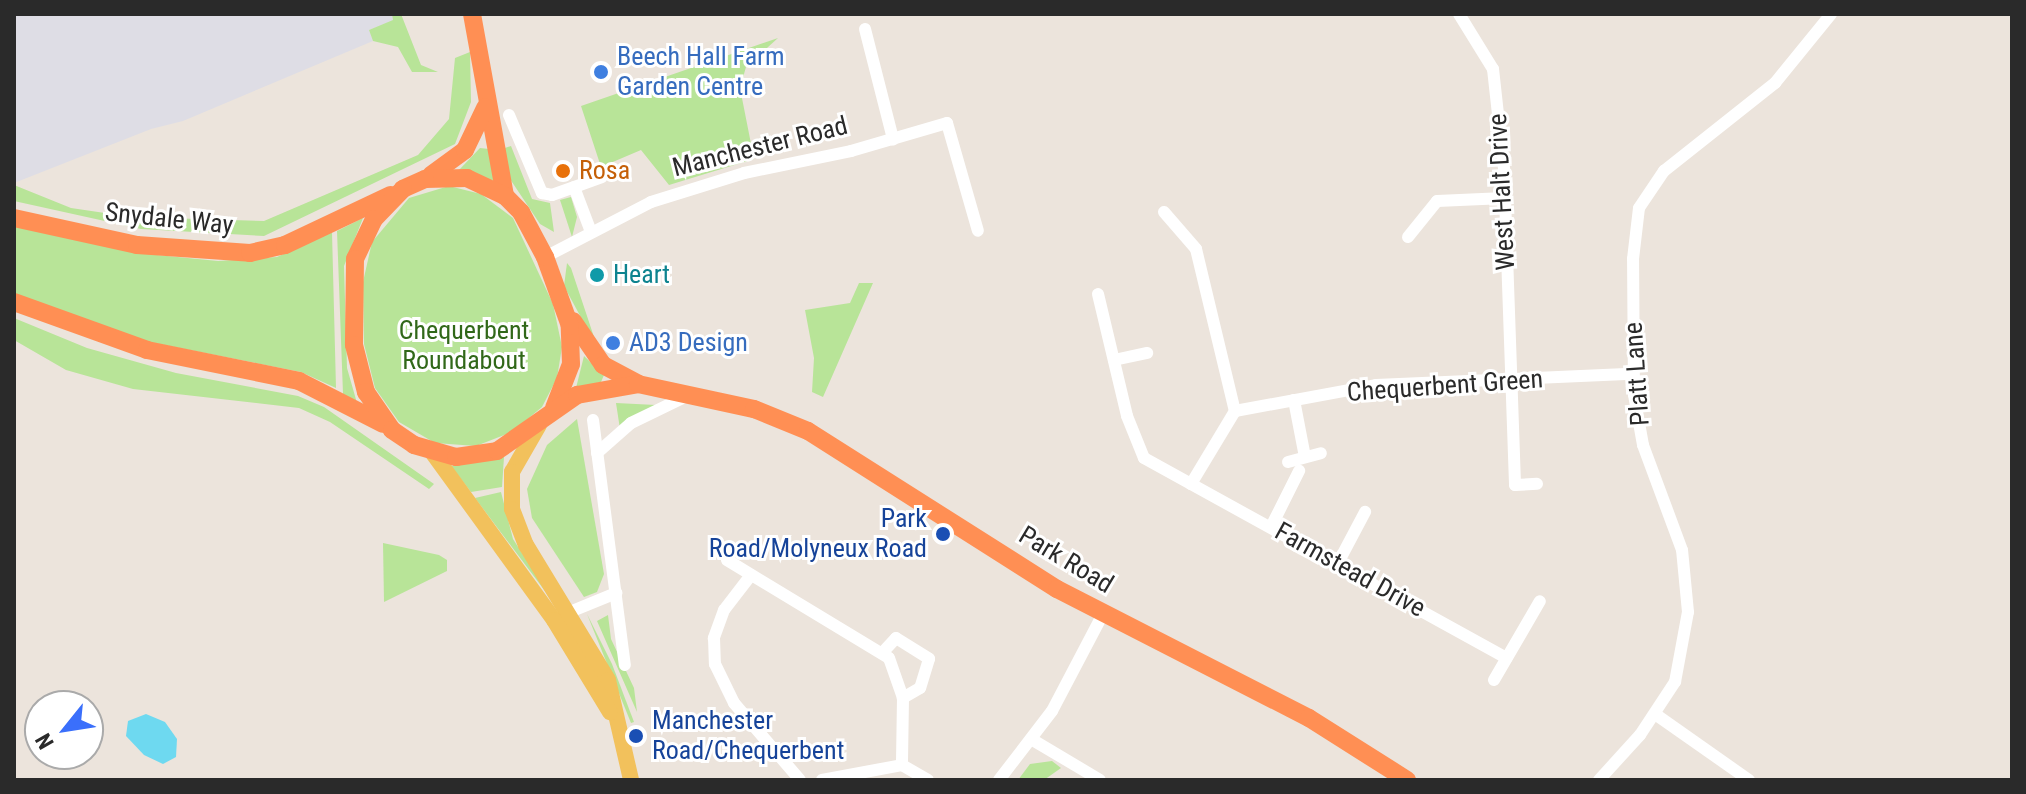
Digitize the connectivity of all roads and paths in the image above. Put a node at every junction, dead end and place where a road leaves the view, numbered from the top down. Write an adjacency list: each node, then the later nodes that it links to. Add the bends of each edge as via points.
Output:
1 (472, 14): 5 (highway)
2 (1459, 14): 13 (street, West Halt Drive, via 1493,69)
3 (1831, 14): 25 (street, Platt Lane, via 1768,90 1691,147 1646,194 1635,226)
4 (865, 29): 7 (street)
5 (487, 87): 9 (highway, via 474,139 455,160); 12 (highway)
6 (509, 115): 10 (street, via 537,189 547,195)
7 (893, 139): 16 (street, Manchester Road, via 947,123); 17 (street, Manchester Road, via 744,173 651,202)
8 (602, 177): 10 (street)
9 (425, 179): 11 (highway); 12 (highway, via 467,178)
10 (574, 187): 17 (street)
11 (403, 189): 15 (highway, Snydale Way, via 285,245 250,253 137,245); 34 (highway, via 363,238 353,281 358,371)
12 (505, 196): 19 (highway, via 533,231)
13 (1505, 198): 18 (street, via 1437,201); 26 (street, West Halt Drive)
14 (1164, 212): 31 (street, via 1196,249)
15 (14, 218)
16 (978, 231)
17 (591, 232): 19 (street, Manchester Road)
18 (1408, 237)
19 (545, 257): 21 (highway)
20 (1098, 294): 24 (street, Farmstead Drive)
21 (563, 300): 27 (highway, Park Road, via 591,353); 30 (highway, via 571,364)
22 (14, 302): 34 (highway, via 147,350 299,381)
23 (1147, 353): 24 (street)
24 (1114, 360): 41 (street, Farmstead Drive, via 1139,450)
25 (1632, 374): 26 (street, Chequerbent Green); 58 (street, Platt Lane, via 1643,445 1676,529 1688,581 1684,655)
26 (1508, 381): 29 (street, Chequerbent Green, via 1376,385); 42 (street, West Halt Drive, via 1515,485)
27 (638, 384): 28 (highway, Park Road); 30 (highway, Park Road, via 593,389)
28 (696, 393): 36 (street, via 638,419); 51 (highway, Park Road, via 808,431)
29 (1294, 400): 31 (street, Chequerbent Green); 38 (street)
30 (554, 408): 33 (highway)
31 (1235, 411): 41 (street)
32 (593, 420): 36 (street)
33 (539, 425): 35 (highway, via 497,451 456,457); 50 (main road, via 512,472 512,509 526,545)
34 (392, 430): 35 (highway)
35 (432, 452): 52 (main road)
36 (597, 453): 48 (street)
37 (1321, 453): 38 (street)
38 (1305, 457): 39 (street)
39 (1288, 462)
40 (1299, 471): 43 (street)
41 (1191, 484): 43 (street, Farmstead Drive)
42 (1537, 484)
43 (1271, 527): 46 (street, Farmstead Drive)
44 (1373, 527): 46 (street, via 1363,516)
45 (727, 560): 47 (street)
46 (1338, 563): 54 (street, Farmstead Drive)
47 (751, 575): 53 (street); 63 (street, via 730,597 718,624 715,664 734,703)
48 (616, 593): 50 (street); 55 (street)
49 (1540, 601): 54 (street)
50 (570, 610): 52 (street); 59 (main road, via 608,680)
51 (1103, 614): 60 (street); 68 (highway, Park Road, via 1309,718)
52 (554, 620): 59 (main road)
53 (883, 652): 57 (street, via 894,666); 57 (street, via 896,638 929,659 920,688)
54 (1507, 658): 56 (street)
55 (625, 665)
56 (1494, 680)
57 (903, 698): 61 (street)
58 (1655, 714): 69 (street, Platt Lane); 70 (street)
59 (614, 719): 62 (main road)
60 (1031, 739): 66 (street); 67 (street)
61 (902, 765): 64 (street); 65 (street)
62 (631, 780)
63 (800, 780)
64 (822, 780)
65 (928, 780)
66 (999, 780)
67 (1100, 780)
68 (1407, 780)
69 (1599, 780)
70 (1749, 780)

